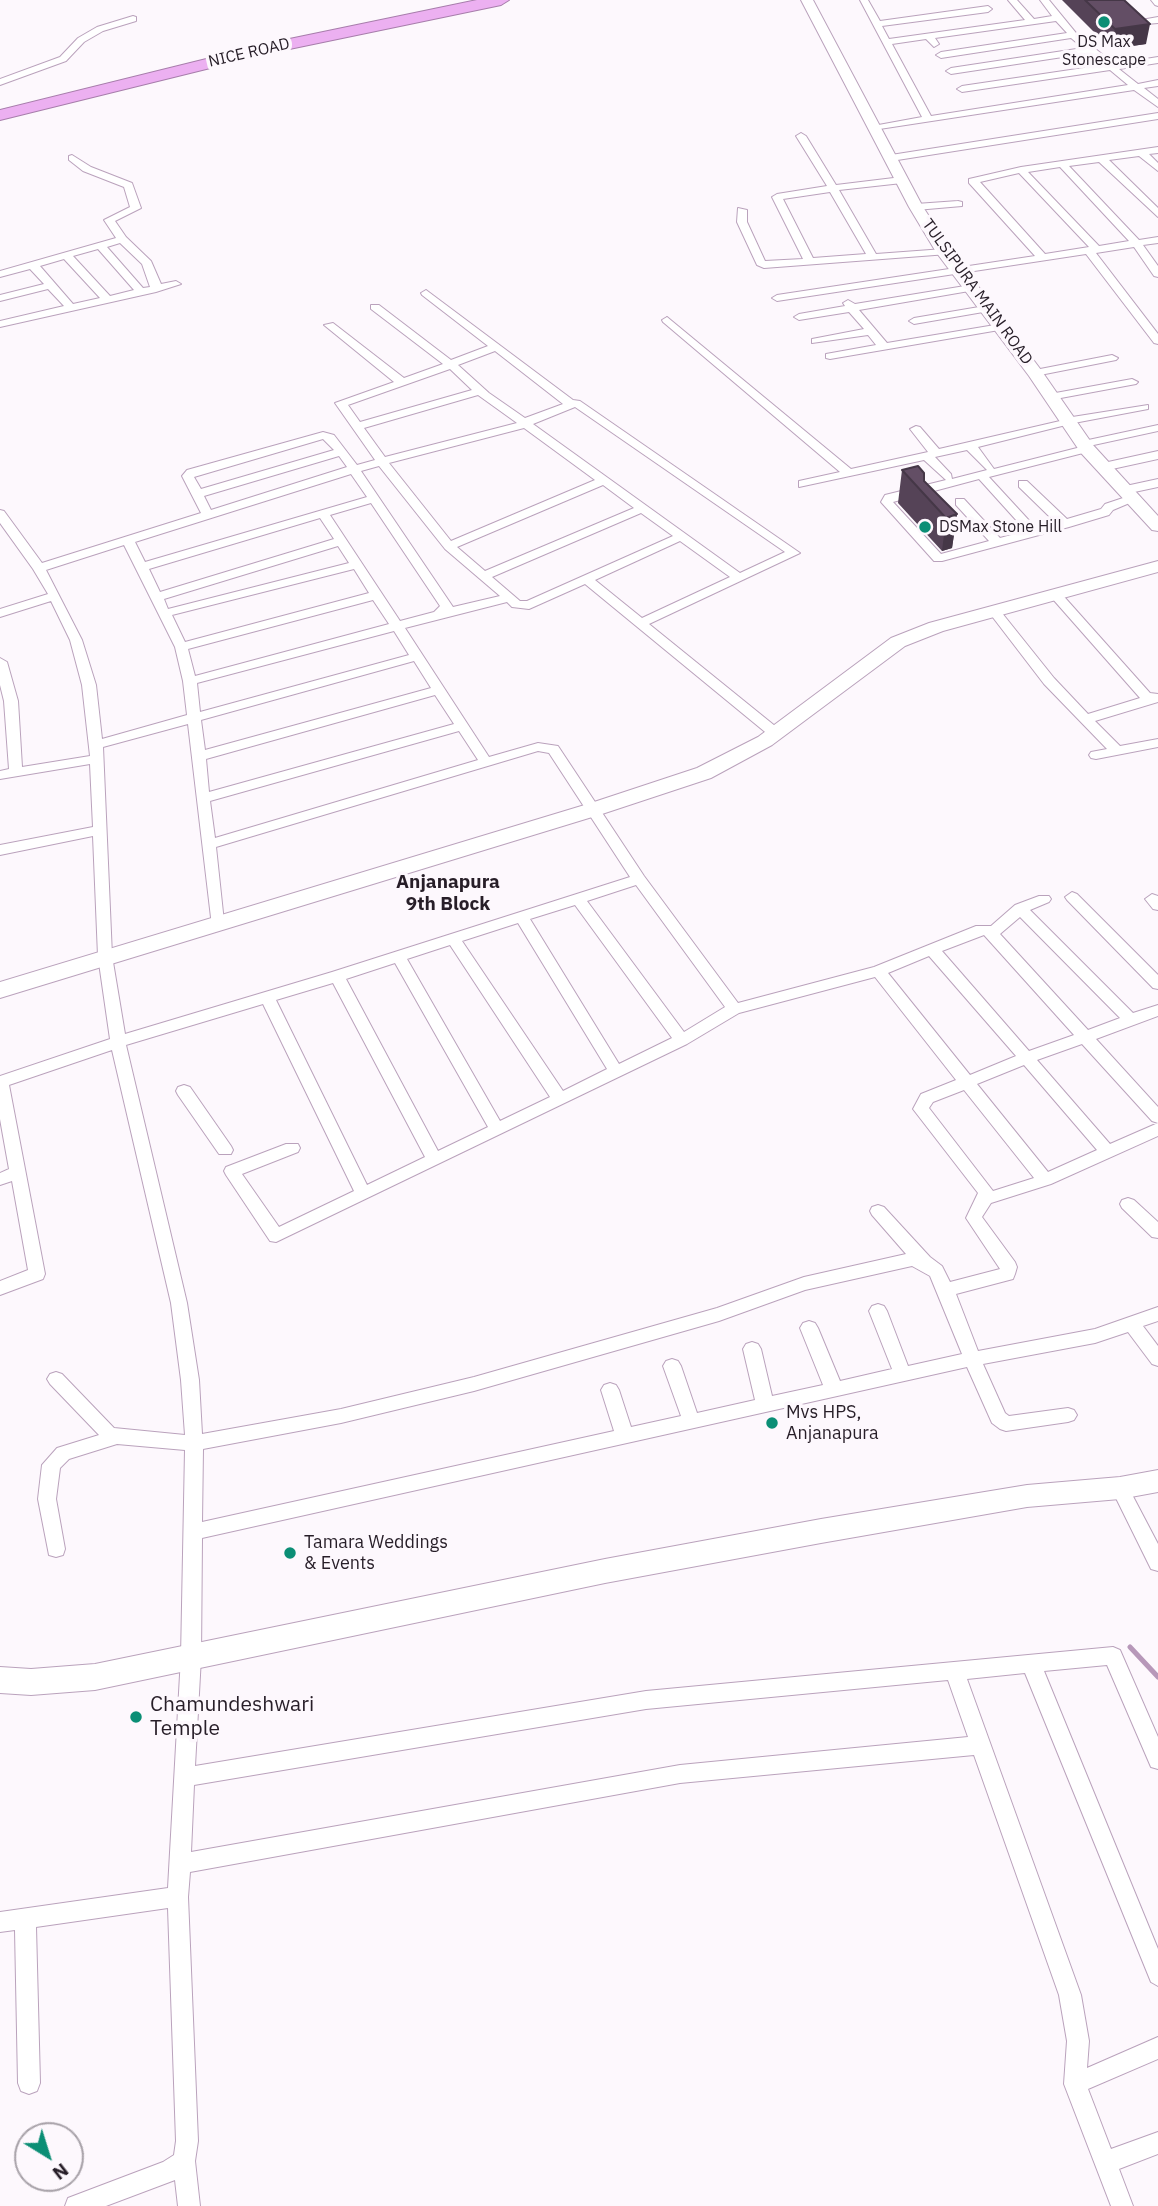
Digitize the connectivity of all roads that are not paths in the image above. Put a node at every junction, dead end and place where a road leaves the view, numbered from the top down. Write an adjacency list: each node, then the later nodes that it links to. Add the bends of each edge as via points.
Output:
1 (448, 0): 28 (highway, NICE ROAD)
2 (501, 0): 31 (highway, NICE ROAD, via 275,47)
3 (807, 0): 34 (street, TULSIPURA MAIN ROAD)
4 (864, 0): 14 (street)
5 (981, 0): 8 (street)
6 (1012, 0): 12 (street)
7 (1044, 0): 9 (street)
8 (988, 9): 14 (street); 15 (street)
9 (1058, 18): 12 (street); 16 (street)
10 (133, 19): 24 (street, via 100,29 63,59)
11 (1158, 20): 13 (street)
12 (1031, 21): 15 (street)
13 (1135, 22)
14 (876, 24): 18 (street)
15 (999, 25): 17 (street)
16 (1073, 35): 19 (street); 20 (street)
17 (929, 36): 18 (street); 20 (street)
18 (886, 42): 32 (street)
19 (1090, 50): 22 (street); 23 (street)
20 (942, 55): 23 (street)
21 (1158, 60): 22 (street)
22 (1111, 66): 26 (street); 27 (street)
23 (951, 71): 27 (street)
24 (0, 82)
25 (1158, 83): 26 (street)
26 (1136, 87): 29 (street); 30 (street)
27 (962, 89): 30 (street)
28 (0, 103)
29 (1158, 104)
30 (977, 111): 32 (street)
31 (0, 115)
32 (929, 119): 34 (street)
33 (1156, 119): 39 (street)
34 (876, 128): 39 (street, TULSIPURA MAIN ROAD)
35 (801, 136): 45 (street)
36 (1158, 150): 37 (street)
37 (1142, 152): 40 (street); 42 (street)
38 (72, 158): 50 (street, via 128,185 136,208 109,220)
39 (891, 158): 44 (street, TULSIPURA MAIN ROAD)
40 (1102, 159): 41 (street); 49 (street)
41 (1062, 164): 43 (street); 52 (street)
42 (1158, 168)
43 (1021, 170): 54 (street); 58 (street, via 973,181)
44 (902, 180): 45 (street); 47 (street, TULSIPURA MAIN ROAD)
45 (833, 188): 57 (street); 59 (street, via 777,197)
46 (958, 204): 47 (street)
47 (916, 207): 55 (street, TULSIPURA MAIN ROAD)
48 (742, 210): 59 (street, via 742,222 761,263)
49 (1158, 214)
50 (122, 239): 53 (street); 67 (street, via 147,264)
51 (1158, 240): 52 (street)
52 (1138, 244): 54 (street); 63 (street)
53 (101, 246): 56 (street); 69 (street)
54 (1093, 251): 58 (street); 81 (street)
55 (944, 252): 57 (street); 61 (street, TULSIPURA MAIN ROAD)
56 (66, 255): 60 (street); 73 (street)
57 (873, 257): 59 (street)
58 (1043, 258): 61 (street)
59 (809, 261)
60 (33, 265): 62 (street); 65 (street)
61 (960, 272): 66 (street, TULSIPURA MAIN ROAD); 68 (street)
62 (0, 274)
63 (1158, 274)
64 (176, 284): 67 (street)
65 (51, 285): 71 (street); 75 (street)
66 (971, 288): 76 (street); 77 (street, TULSIPURA MAIN ROAD)
67 (156, 289): 69 (street)
68 (839, 289): 72 (street); 76 (street)
69 (141, 292): 73 (street)
70 (426, 293): 89 (street)
71 (0, 298)
72 (777, 298)
73 (108, 300): 75 (street)
74 (375, 307): 93 (street)
75 (71, 308): 83 (street)
76 (852, 308): 79 (street); 86 (street)
77 (985, 309): 82 (street); 85 (street, TULSIPURA MAIN ROAD)
78 (1158, 316): 81 (street)
79 (799, 317)
80 (667, 320): 115 (street)
81 (1141, 320): 88 (street)
82 (914, 321)
83 (0, 324)
84 (328, 325): 95 (street)
85 (1001, 327): 90 (street); 94 (street, TULSIPURA MAIN ROAD)
86 (871, 331): 87 (street); 90 (street)
87 (816, 341)
88 (1158, 341)
89 (495, 347): 93 (street); 99 (street)
90 (884, 347): 91 (street)
91 (830, 356)
92 (1112, 358): 94 (street)
93 (450, 364): 95 (street); 97 (street)
94 (1035, 373): 98 (street, TULSIPURA MAIN ROAD)
95 (402, 382): 103 (street, via 341,403)
96 (1132, 382): 98 (street)
97 (480, 391): 102 (street); 103 (street)
98 (1050, 397): 101 (street, TULSIPURA MAIN ROAD)
99 (571, 404): 102 (street); 142 (street, via 580,405 792,550 791,556)
100 (1144, 407): 101 (street)
101 (1067, 422): 106 (street); 107 (street, TULSIPURA MAIN ROAD)
102 (527, 424): 111 (street); 117 (street)
103 (356, 427): 111 (street)
104 (1158, 428): 107 (street)
105 (916, 429): 109 (street)
106 (970, 445): 109 (street); 114 (street)
107 (1085, 447): 112 (street, TULSIPURA MAIN ROAD); 114 (street)
108 (341, 452): 113 (street); 121 (street); 121 (street, via 330,437 317,436 191,473)
109 (930, 454): 115 (street); 116 (street)
110 (1158, 455): 112 (street)
111 (382, 462): 113 (street); 136 (street)
112 (1103, 467): 124 (street, TULSIPURA MAIN ROAD)
113 (354, 469): 122 (street); 128 (street)
114 (985, 471): 131 (street); 135 (street, via 887,501 936,557 961,546)
115 (848, 473): 118 (street)
116 (947, 477)
117 (604, 480): 125 (street); 136 (street)
118 (803, 484)
119 (1023, 484): 129 (street)
120 (1158, 484): 124 (street)
121 (197, 494): 128 (street)
122 (375, 498): 126 (street); 152 (street, via 447,607)
123 (960, 502): 135 (street)
124 (1140, 502): 129 (street, via 1109,507); 130 (street, TULSIPURA MAIN ROAD)
125 (643, 508): 132 (street); 141 (street)
126 (323, 513): 134 (street); 139 (street)
127 (0, 514): 140 (street)
128 (208, 515): 133 (street)
129 (1065, 524): 131 (street)
130 (1158, 526)
131 (1034, 533): 135 (street)
132 (682, 536): 142 (street); 143 (street)
133 (128, 540): 139 (street); 140 (street)
134 (341, 541): 137 (street); 147 (street)
135 (997, 542)
136 (449, 547): 141 (street)
137 (356, 565): 145 (street); 151 (street)
138 (1158, 566): 144 (street)
139 (143, 567): 147 (street)
140 (39, 568): 146 (street)
141 (483, 576): 148 (street)
142 (738, 577): 153 (street)
143 (586, 579): 148 (street, via 529,605); 153 (street)
144 (1055, 594): 149 (street); 160 (street)
145 (376, 595): 154 (street); 155 (street)
146 (55, 596): 150 (street); 167 (street, via 76,640 89,685)
147 (158, 597): 151 (street)
148 (509, 598): 152 (street)
149 (994, 611): 162 (street, via 1049,681); 164 (street, via 898,642)
150 (0, 613)
151 (166, 613): 155 (street)
152 (443, 613): 154 (street)
153 (641, 623): 164 (street)
154 (395, 626): 156 (street); 158 (street)
155 (181, 647): 158 (street)
156 (415, 657): 159 (street); 161 (street)
157 (0, 662): 171 (street, via 11,701)
158 (190, 681): 161 (street)
159 (438, 690): 163 (street); 169 (street)
160 (1154, 699): 162 (street)
161 (196, 719): 167 (street); 169 (street)
162 (1086, 719): 166 (street)
163 (462, 726): 170 (street); 173 (street)
164 (775, 733): 174 (street, via 704,773)
165 (1158, 743): 166 (street)
166 (1116, 750): 168 (street)
167 (96, 752): 171 (street); 175 (street)
168 (1096, 755)
169 (199, 756): 173 (street)
170 (486, 762): 174 (street, via 538,747 553,749); 176 (street)
171 (16, 772): 172 (street)
172 (0, 775)
173 (203, 798): 176 (street)
174 (596, 809): 178 (street); 184 (street)
175 (100, 830): 177 (street); 188 (street)
176 (209, 844): 184 (street)
177 (0, 850)
178 (639, 879): 181 (street); 195 (street)
179 (1072, 897): 192 (street)
180 (1044, 898): 182 (street)
181 (579, 900): 183 (street); 199 (street)
182 (1020, 909): 185 (street); 197 (street)
183 (522, 918): 186 (street); 202 (street)
184 (218, 922): 188 (street)
185 (992, 933): 187 (street, via 981,930); 198 (street)
186 (454, 940): 189 (street); 206 (street)
187 (933, 951): 190 (street); 201 (street)
188 (105, 957): 193 (street); 200 (street)
189 (399, 957): 191 (street); 208 (street)
190 (878, 971): 195 (street); 204 (street)
191 (337, 976): 194 (street); 213 (street)
192 (1158, 984)
193 (0, 990)
194 (267, 997): 200 (street); 217 (street)
195 (734, 1009): 199 (street)
196 (1158, 1010): 197 (street)
197 (1130, 1019): 198 (street)
198 (1085, 1036): 201 (street); 207 (street)
199 (682, 1040): 202 (street)
200 (118, 1042): 203 (street); 242 (street, via 178,1303)
201 (1027, 1058): 204 (street); 212 (street)
202 (616, 1071): 206 (street)
203 (0, 1082): 214 (street)
204 (965, 1083): 216 (street); 218 (street, via 927,1098 921,1110)
205 (184, 1091): 211 (street)
206 (560, 1098): 208 (street)
207 (1158, 1117)
208 (497, 1129): 213 (street)
209 (1158, 1129): 212 (street)
210 (292, 1148): 217 (street, via 232,1171 276,1236)
211 (225, 1150)
212 (1109, 1153): 216 (street)
213 (434, 1158): 217 (street)
214 (17, 1173): 215 (street); 223 (street, via 37,1274)
215 (0, 1180)
216 (1045, 1180): 218 (street)
217 (363, 1194)
218 (987, 1197): 224 (street, via 974,1217 1010,1270 1007,1275)
219 (1128, 1204): 221 (street)
220 (878, 1211): 222 (street)
221 (1158, 1233)
222 (924, 1262): 224 (street, via 936,1271); 242 (street, via 912,1259 804,1284 719,1314 461,1387 341,1416)
223 (0, 1288)
224 (946, 1290): 230 (street)
225 (878, 1311): 233 (street)
226 (1158, 1314): 227 (street)
227 (1132, 1324): 230 (street, via 1095,1336); 231 (street)
228 (809, 1328): 236 (street)
229 (752, 1349): 237 (street)
230 (972, 1359): 233 (street); 238 (street, via 998,1418 1006,1424)
231 (1158, 1359)
232 (672, 1366): 239 (street)
233 (903, 1374): 236 (street)
234 (56, 1379): 241 (street)
235 (610, 1390): 240 (street)
236 (834, 1390): 237 (street)
237 (765, 1405): 239 (street)
238 (1068, 1415)
239 (691, 1422): 240 (street)
240 (625, 1436): 245 (street)
241 (117, 1437): 242 (street); 246 (street, via 63,1453 51,1465 47,1499)
242 (194, 1443): 245 (street)
243 (1158, 1480): 244 (street)
244 (1120, 1488): 247 (street); 248 (street, via 1027,1496 780,1539)
245 (193, 1532): 248 (street)
246 (56, 1549)
247 (1158, 1563)
248 (191, 1657): 251 (street, via 94,1677); 254 (street)
249 (1031, 1664): 250 (street); 253 (street, via 1113,1656); 259 (street)
250 (955, 1672): 252 (street); 254 (street, via 646,1700)
251 (0, 1680)
252 (979, 1745): 255 (street, via 680,1774); 262 (street, via 1070,1995 1078,2041)
253 (1158, 1760)
254 (185, 1777): 255 (street)
255 (179, 1864): 256 (street)
256 (178, 1897): 257 (street); 264 (street)
257 (25, 1918): 258 (street); 261 (street)
258 (0, 1922)
259 (1158, 1975)
260 (1158, 2048): 262 (street)
261 (29, 2083)
262 (1075, 2084): 265 (street)
263 (1158, 2143): 265 (street)
264 (184, 2161): 266 (street, via 170,2171); 267 (street)
265 (1104, 2163): 268 (street)
266 (76, 2206)
267 (189, 2206)
268 (1122, 2206)

